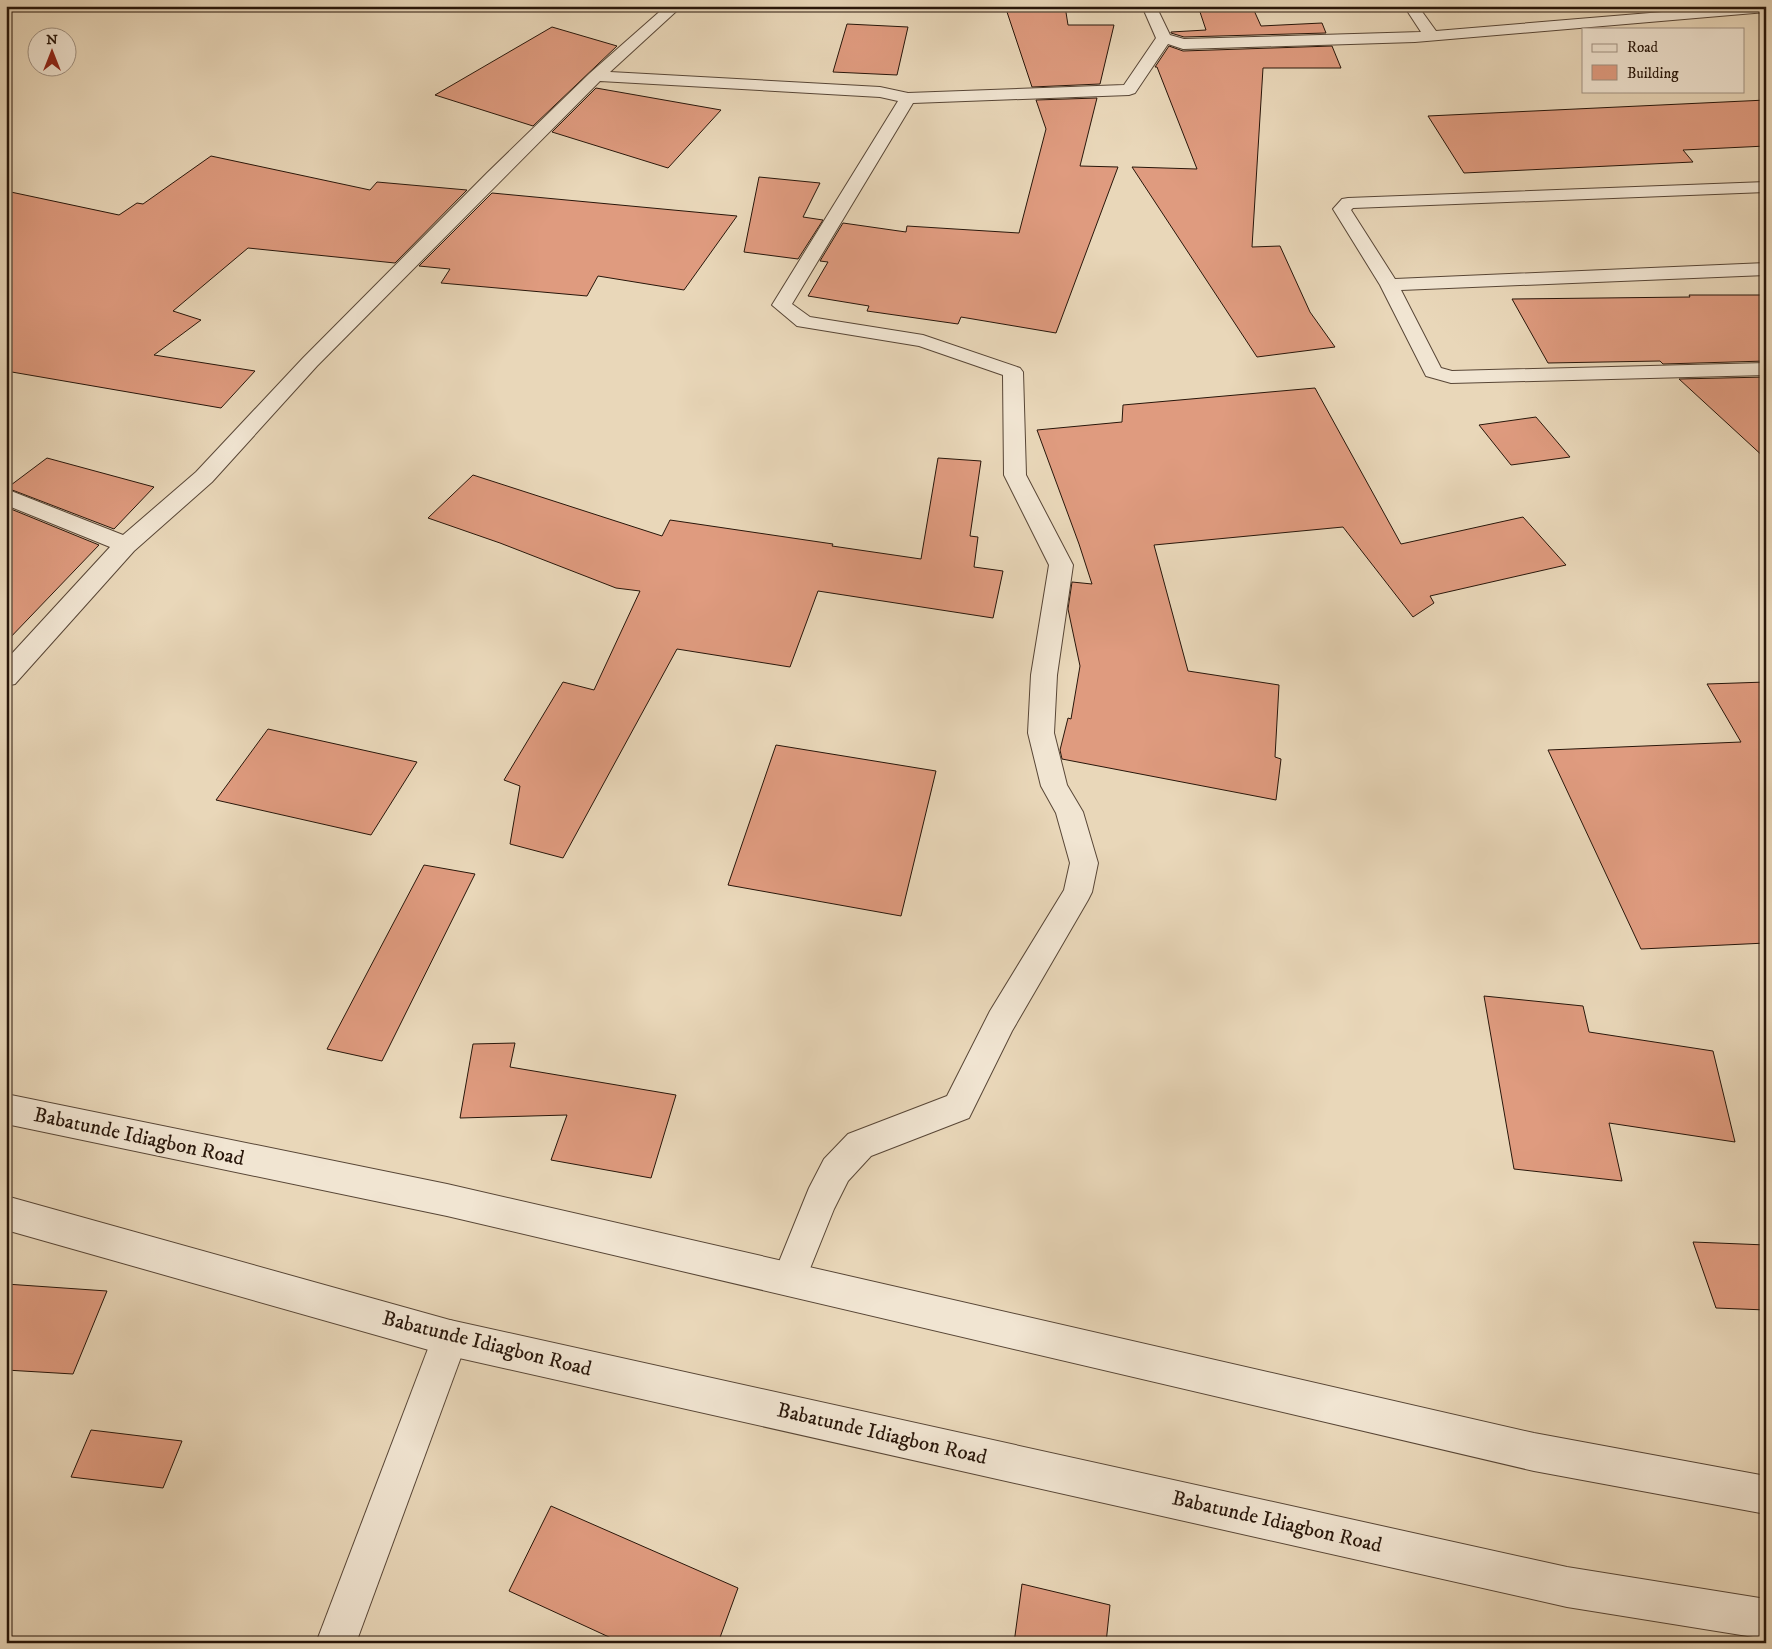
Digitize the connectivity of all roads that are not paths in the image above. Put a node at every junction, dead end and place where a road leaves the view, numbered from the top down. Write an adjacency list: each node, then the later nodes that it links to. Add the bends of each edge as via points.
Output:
1 (675, 6): 7 (street)
2 (1149, 6): 6 (street)
3 (1411, 6): 5 (street)
4 (1766, 8): 5 (street)
5 (1431, 35): 6 (street, via 1229,44 1183,44)
6 (1164, 38): 8 (street, via 1128,90)
7 (596, 76): 8 (street, via 880,92); 14 (street, via 310,362 204,477)
8 (908, 98): 18 (street, via 782,305 804,322 923,341 1013,372 1015,475 1061,565 1044,675 1041,733 1054,786 1069,812 1084,863 1078,892 1001,1021 958,1107 860,1145 836,1170)
9 (1766, 187): 11 (street, via 1348,202 1342,209)
10 (1766, 269): 11 (street)
11 (1389, 285): 12 (street, via 1433,372 1451,377)
12 (1766, 370)
13 (6, 496): 14 (street)
14 (126, 545): 15 (street)
15 (6, 677)
16 (6, 1109): 18 (street, Babatunde Idiagbon Road, via 447,1200)
17 (6, 1213): 19 (street, Babatunde Idiagbon Road)
18 (789, 1279): 20 (street, Babatunde Idiagbon Road, via 1534,1452)
19 (450, 1338): 21 (street, Babatunde Idiagbon Road, via 1567,1587); 22 (street)
20 (1766, 1495)
21 (1766, 1619)
22 (336, 1643)

